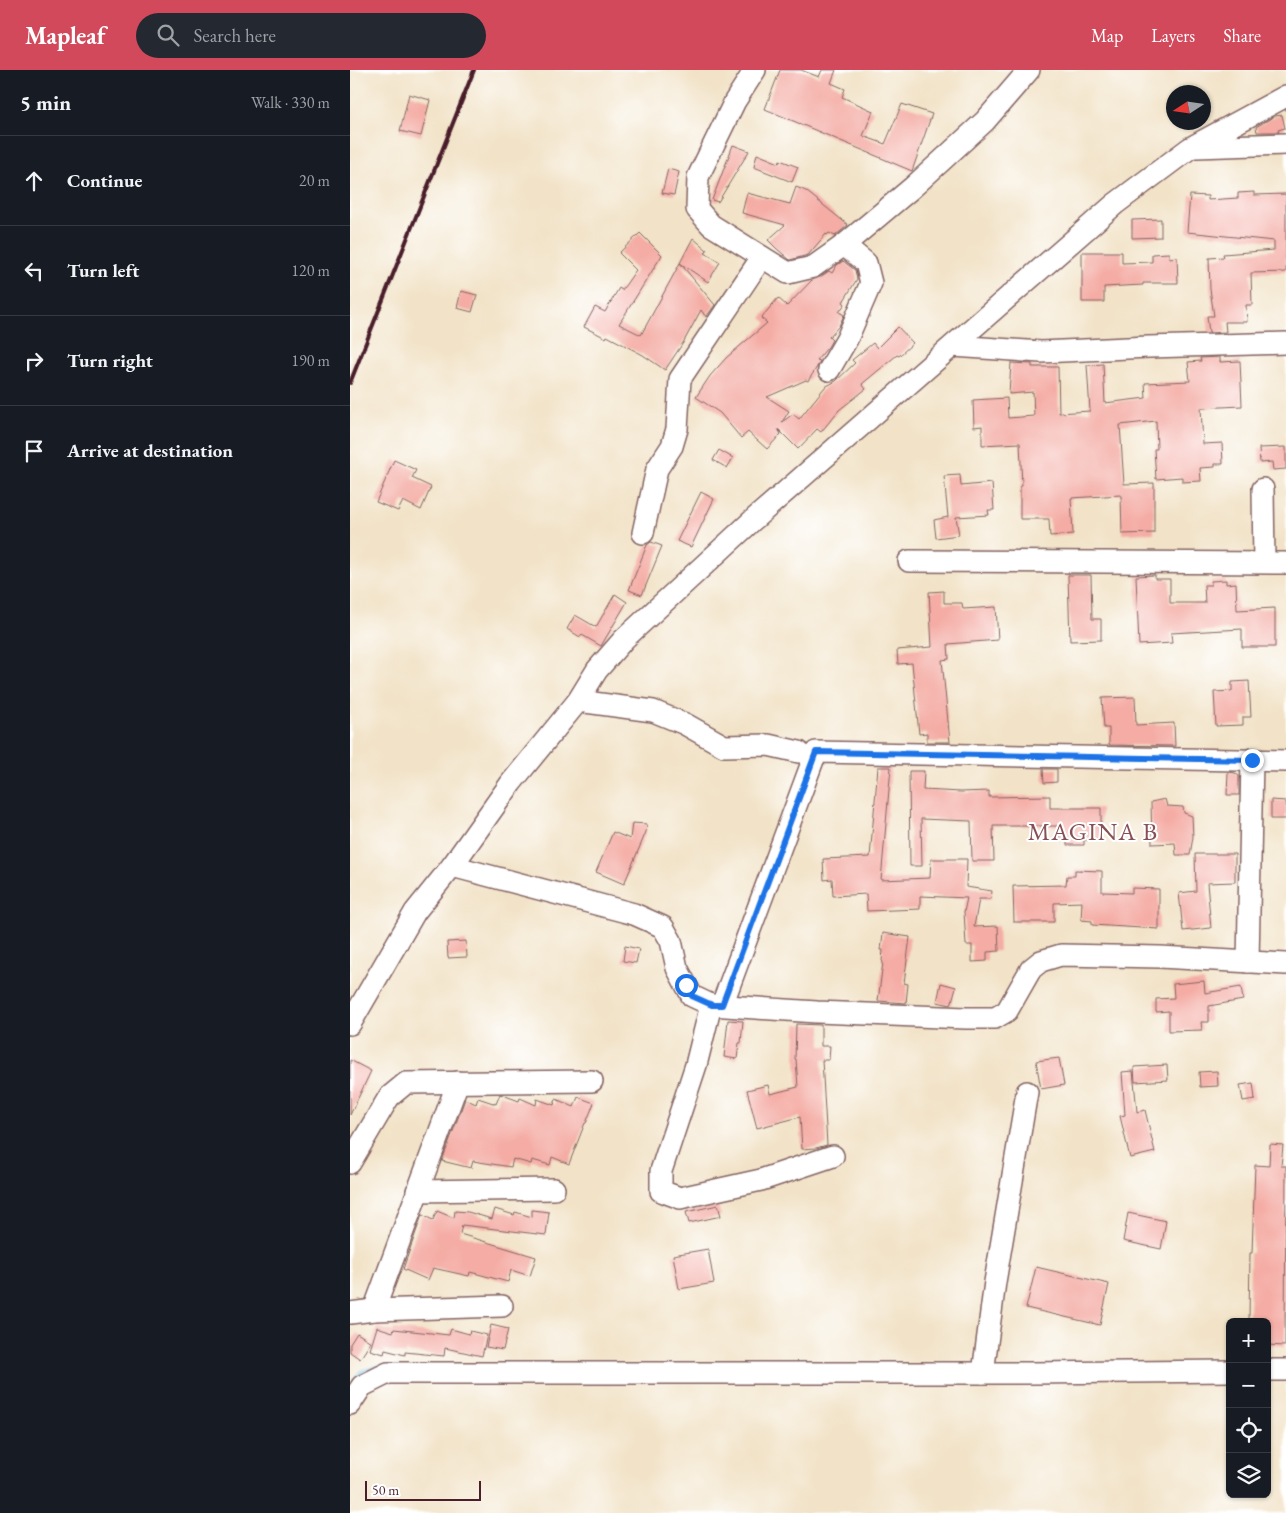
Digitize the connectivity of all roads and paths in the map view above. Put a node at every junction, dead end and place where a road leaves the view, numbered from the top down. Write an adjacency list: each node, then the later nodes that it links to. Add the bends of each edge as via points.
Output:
1 (755, 70): 7 (street, via 735,101 698,177 697,209 711,225)
2 (1029, 70): 6 (street, via 985,121)
3 (1286, 96): 5 (street)
4 (1286, 144): 5 (street)
5 (1190, 148): 9 (street, via 1115,204)
6 (844, 245): 7 (street, via 813,267 796,272 788,273); 10 (street, via 866,263 872,283 848,339)
7 (762, 257): 12 (street, via 680,379 677,429 672,446 657,469)
8 (1286, 343): 9 (street, via 1041,352)
9 (953, 346): 16 (street, via 624,639 597,670)
10 (829, 370)
11 (1263, 489): 14 (street)
12 (643, 533)
13 (909, 561): 14 (street)
14 (1264, 562): 15 (street)
15 (1286, 563)
16 (578, 701): 17 (street, via 653,711 724,746 768,745); 20 (street, via 511,783)
17 (798, 752)
18 (1252, 760): 19 (street); 21 (street); 23 (street, via 816,752)
19 (1286, 761)
20 (452, 866): 23 (street, via 634,914 663,927 671,941 677,968 692,996); 24 (street, via 415,912)
21 (1248, 962): 22 (street); 23 (street, via 1061,955 1041,961 1031,969 1008,1011 995,1018)
22 (1286, 964)
23 (717, 1005): 28 (street, via 661,1171 661,1191 680,1198 760,1180)
24 (350, 1024)
25 (592, 1081): 26 (street)
26 (458, 1082): 29 (street, via 406,1083 389,1097); 31 (street)
27 (1027, 1092): 38 (street)
28 (833, 1156)
29 (350, 1163)
30 (554, 1189): 31 (street)
31 (417, 1191): 33 (street)
32 (502, 1306): 33 (street)
33 (374, 1310): 34 (street)
34 (350, 1313)
35 (1271, 1370): 36 (street)
36 (1286, 1370)
37 (1226, 1371): 38 (street)
38 (983, 1374): 39 (street, via 388,1373 362,1386)
39 (350, 1404)

